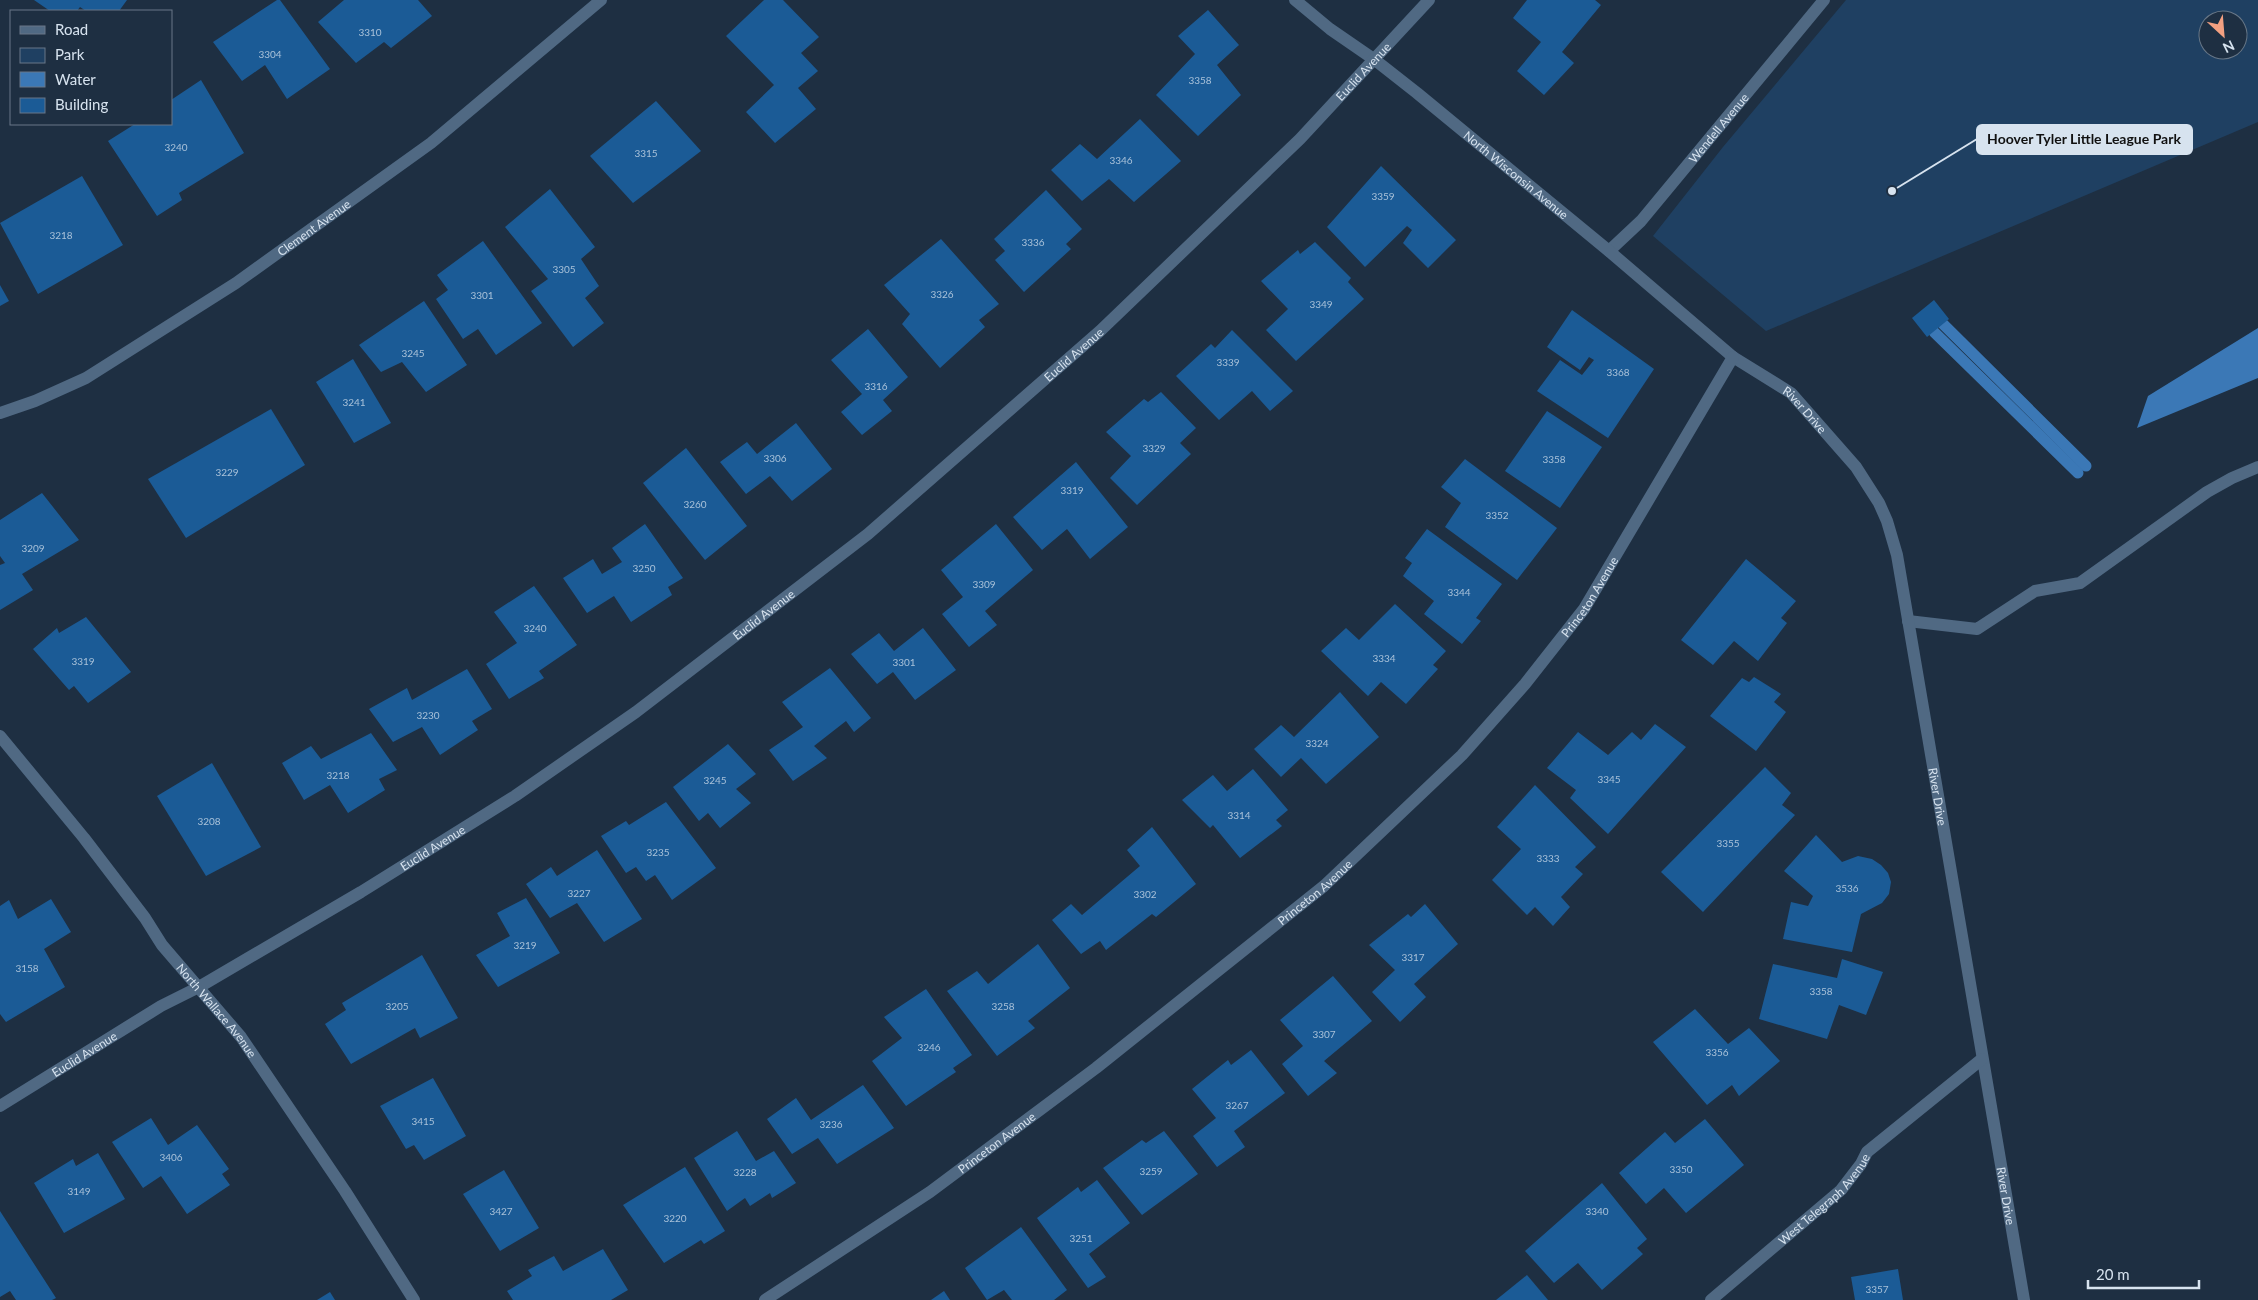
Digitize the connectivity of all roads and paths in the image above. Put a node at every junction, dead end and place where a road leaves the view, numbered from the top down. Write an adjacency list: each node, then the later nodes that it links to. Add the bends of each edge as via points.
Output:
1 (601, 0): 8 (street, Clement Avenue, via 430,143 236,283 86,378)
2 (1294, 0): 5 (street, North Wisconsin Avenue)
3 (1429, 0): 5 (street, Euclid Avenue)
4 (1824, 0): 6 (street, Wendell Avenue, via 1641,221)
5 (1375, 60): 6 (street, North Wisconsin Avenue); 12 (street, Euclid Avenue, via 1300,139 1100,331 868,534 636,712 523,790 361,892)
6 (1609, 251): 7 (street, North Wisconsin Avenue)
7 (1733, 357): 10 (street, River Drive, via 1791,393 1856,467 1887,520 1897,555); 16 (street, Princeton Avenue, via 1584,609 1525,684 1462,755 1324,886 1096,1068 930,1192)
8 (0, 413)
9 (2258, 467): 10 (street, via 2207,492 2080,583 2035,591 1977,630)
10 (1908, 621): 13 (street, River Drive)
11 (0, 736): 12 (street, North Wallace Avenue, via 84,838 162,945)
12 (199, 987): 14 (street, Euclid Avenue, via 161,1006); 15 (street, North Wallace Avenue, via 241,1037)
13 (1982, 1059): 17 (street, West Telegraph Avenue, via 1867,1152 1841,1190); 18 (street, River Drive)
14 (0, 1106)
15 (414, 1300)
16 (766, 1300)
17 (1711, 1300)
18 (2024, 1300)

